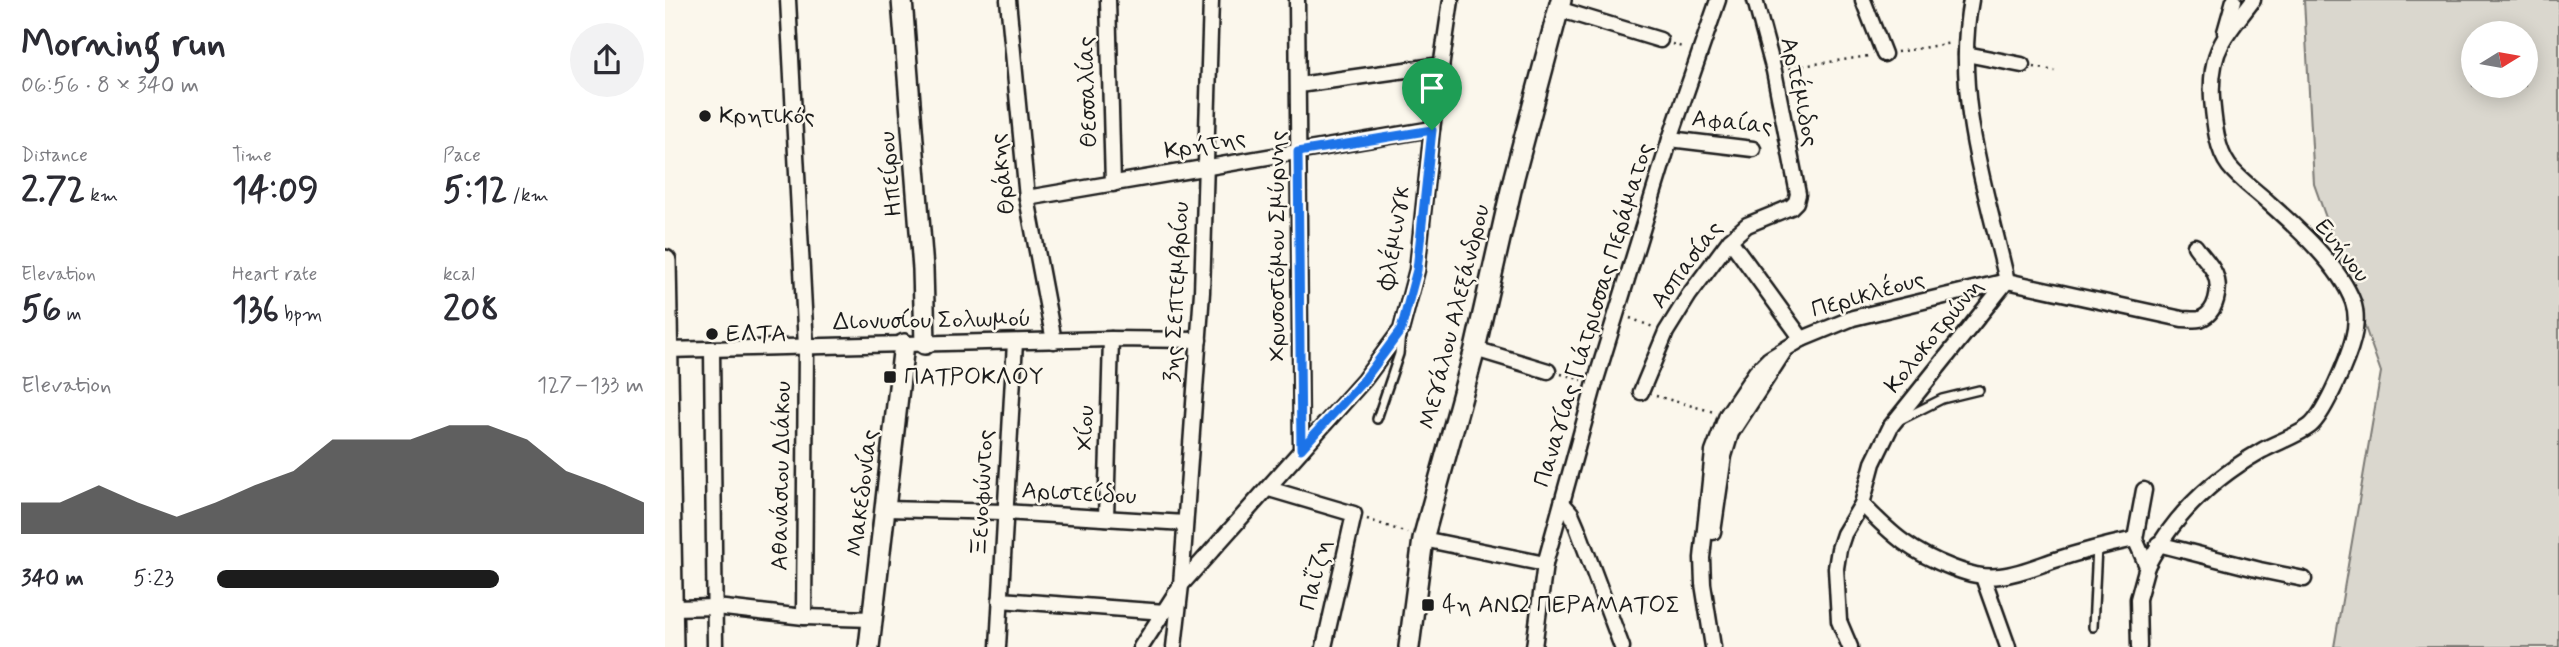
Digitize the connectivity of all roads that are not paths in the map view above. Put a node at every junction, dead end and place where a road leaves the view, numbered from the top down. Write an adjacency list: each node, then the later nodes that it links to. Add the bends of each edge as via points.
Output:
1 (788, 0): 42 (street, Αθανάσιου Διάκου)
2 (902, 0): 41 (street, Ηπείρου)
3 (1008, 0): 29 (street, Θράκης)
4 (1108, 0): 27 (street, Θεσσαλίας)
5 (1211, 0): 26 (street, 3ης Σεπτεμβρίου)
6 (1297, 0): 21 (street, Χρυσοστόμου Σμύρνης)
7 (1451, 0): 19 (street, Φλέμινγκ)
8 (1718, 0): 23 (street, Παναγίας Γιάτρισσας Περάματος)
9 (1755, 0): 28 (street, Αρτέμιδος)
10 (1863, 0): 18 (street)
11 (1971, 0): 17 (street, Κολοκοτρώνη)
12 (2234, 0): 16 (street)
13 (2253, 0): 16 (street, Ευήνου)
14 (1559, 4): 15 (street); 44 (street, Μεγάλου Αλεξάνδρου)
15 (1660, 40)
16 (2221, 44): 63 (street, Ευήνου, via 2211,76 2213,115 2227,164 2285,216 2343,282 2356,321 2348,358 2312,424 2223,474)
17 (1966, 48): 20 (street); 33 (street, Κολοκοτρώνη, via 1969,118)
18 (1884, 54)
19 (1441, 65): 21 (street); 22 (street, Φλέμινγκ)
20 (2022, 65)
21 (1299, 85): 25 (street, Χρυσοστόμου Σμύρνης)
22 (1432, 130): 25 (street, Κρήτης); 34 (street, Φλέμινγκ, via 1417,270)
23 (1670, 139): 24 (street, Αφαίας); 55 (street, Παναγίας Γιάτρισσας Περάματος)
24 (1753, 149)
25 (1298, 152): 26 (street, Κρήτης); 52 (street, Χρυσοστόμου Σμύρνης)
26 (1205, 168): 27 (street, Κρήτης); 37 (street, 3ης Σεπτεμβρίου)
27 (1113, 184): 29 (street, Κρήτης)
28 (1798, 194): 30 (street, Ασπασίας, via 1791,207 1747,225)
29 (1027, 198): 38 (street, Θράκης)
30 (1730, 240): 35 (street); 49 (street, Ασπασίας, via 1666,332)
31 (2195, 246): 33 (street, Περικλέους, via 2218,284 2216,301 2199,319)
32 (665, 261): 46 (main road)
33 (2007, 281): 35 (street, Περικλέους, via 1853,318); 51 (street, Κολοκοτρώνη)
34 (1401, 330): 50 (lane, via 1399,354); 52 (street, Φλέμινγκ, via 1364,380)
35 (1802, 339): 45 (street, Περικλέους)
36 (1111, 340): 37 (street, Διονυσίου Σολωμού); 38 (street, Διονυσίου Σολωμού); 59 (street, Χίου)
37 (1199, 340): 60 (street, 3ης Σεπτεμβρίου)
38 (1055, 341): 39 (street, Διονυσίου Σολωμού)
39 (1014, 342): 41 (street, Διονυσίου Σολωμού); 58 (street, Ξενοφώντος)
40 (904, 344): 41 (street, Διονυσίου Σολωμού); 42 (street, Διονυσίου Σολωμού); 57 (street, Μακεδονίας)
41 (925, 344)
42 (806, 347): 43 (street, Διονυσίου Σολωμού); 75 (street, Αθανάσιου Διάκου)
43 (712, 349): 46 (street, Διονυσίου Σολωμού); 71 (street)
44 (1475, 349): 47 (street); 61 (street, Μεγάλου Αλεξάνδρου)
45 (1786, 349): 74 (street, via 1742,414 1724,456); 74 (street, Περικλέους, via 1764,363 1727,415 1713,452 1703,584)
46 (666, 350): 72 (main road)
47 (1548, 370)
48 (1979, 390): 51 (lane, via 1922,407)
49 (1641, 392)
50 (1377, 419)
51 (1891, 426): 56 (street, Κολοκοτρώνη, via 1873,463)
52 (1301, 449): 53 (street, Φλέμινγκ)
53 (1269, 489): 69 (street, Φλέμινγκ); 84 (street, Παΐζη, via 1354,514)
54 (2144, 490): 62 (street)
55 (1562, 503): 65 (street, Παναγίας Γιάτρισσας Περάματος); 87 (street, via 1577,527)
56 (1862, 504): 67 (street, via 1909,548); 89 (street, Κολοκοτρώνη, via 1844,534 1836,568 1839,621)
57 (886, 509): 58 (street, Αριστείδου); 76 (street, Μακεδονίας)
58 (1004, 512): 59 (street, Αριστείδου); 70 (street, Ξενοφώντος)
59 (1106, 518): 60 (street, Αριστείδου)
60 (1185, 523): 69 (street, 3ης Σεπτεμβρίου)
61 (1423, 539): 65 (street); 85 (street, Μεγάλου Αλεξάνδρου)
62 (2135, 539): 64 (street); 66 (street)
63 (2158, 544): 66 (street, Ευήνου); 68 (street)
64 (2097, 547): 67 (street, via 2023,571); 77 (lane)
65 (1545, 564): 86 (street, Παναγίας Γιάτρισσας Περάματος)
66 (2147, 566): 91 (street, Ευήνου, via 2138,599)
67 (1983, 577): 90 (street)
68 (2304, 579)
69 (1181, 585): 73 (street, Φλέμινγκ); 78 (street, 3ης Σεπτεμβρίου)
70 (1000, 600): 73 (street); 82 (street, Ξενοφώντος)
71 (716, 607): 72 (street); 75 (street); 80 (street)
72 (671, 608): 79 (main road)
73 (1165, 612): 83 (street, Φλέμινγκ)
74 (1709, 615): 88 (street, Περικλέους)
75 (804, 617): 76 (street)
76 (872, 619): 81 (street, Μακεδονίας)
77 (2093, 627)
78 (1177, 646)
79 (672, 647)
80 (715, 647)
81 (869, 647)
82 (998, 647)
83 (1141, 647)
84 (1324, 647)
85 (1409, 647)
86 (1534, 647)
87 (1622, 647)
88 (1713, 647)
89 (1850, 647)
90 (2008, 647)
91 (2139, 647)

